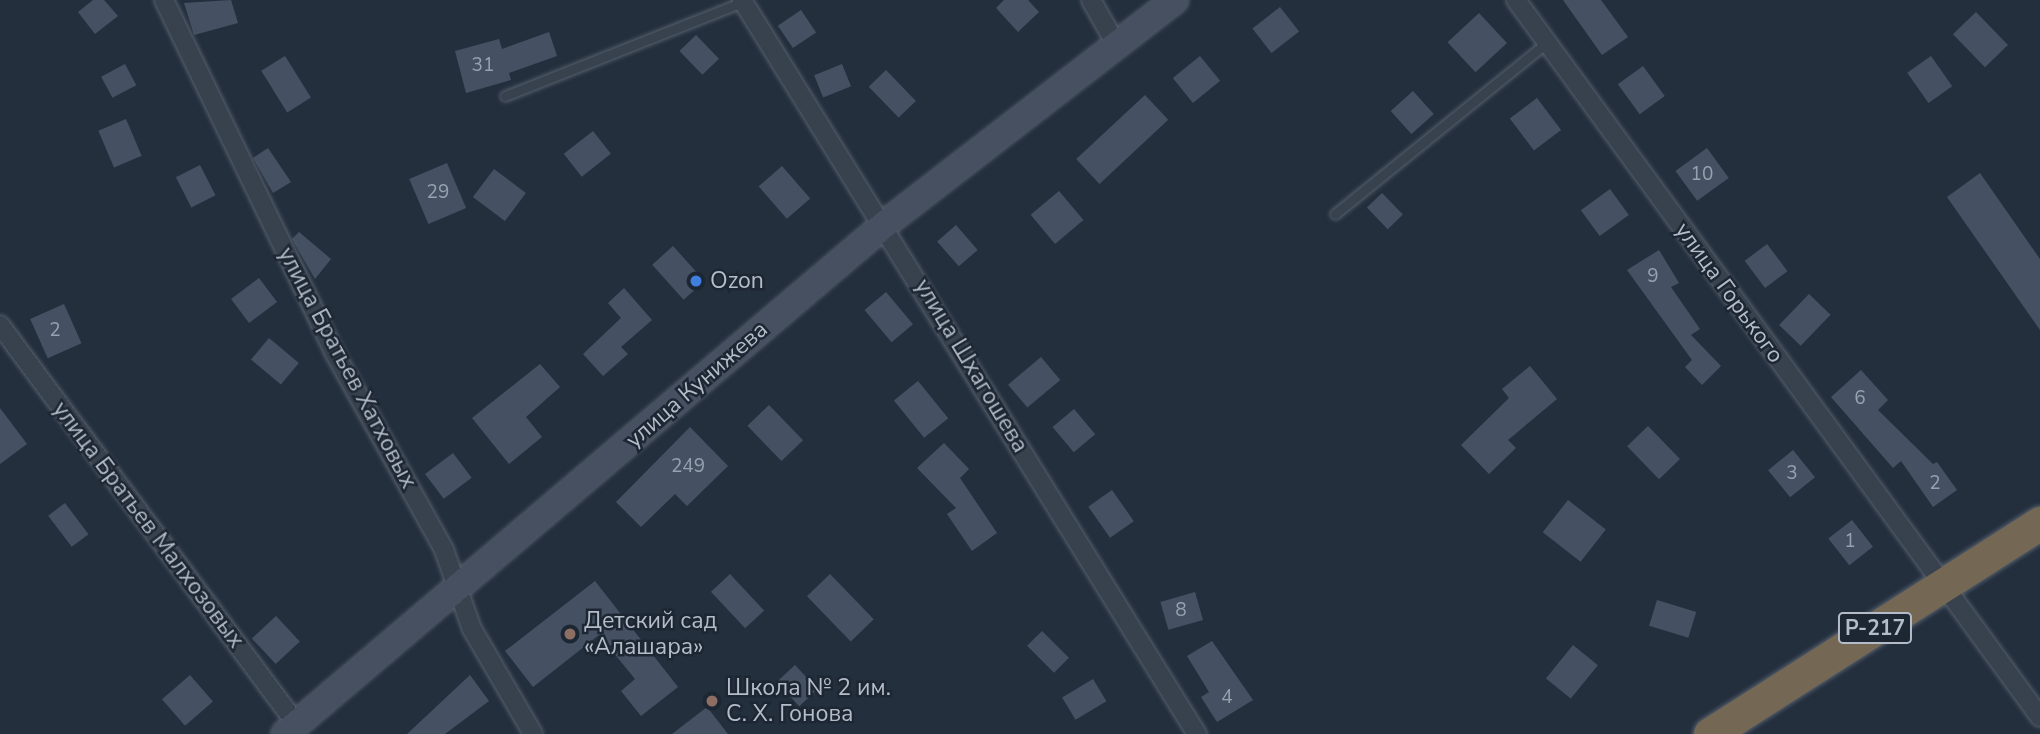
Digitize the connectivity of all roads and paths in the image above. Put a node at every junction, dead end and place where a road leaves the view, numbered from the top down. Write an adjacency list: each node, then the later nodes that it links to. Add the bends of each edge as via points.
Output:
1 (164, 0): 14 (street, улица Братьев Хатховых, via 334,352 444,550)
2 (1091, 0): 7 (street)
3 (1175, 0): 7 (street, улица Кунижева)
4 (1516, 0): 6 (street, улица Горького)
5 (742, 1): 8 (lane); 10 (street, улица Шхагошева)
6 (1546, 43): 9 (lane); 13 (street, улица Горького)
7 (1116, 44): 10 (street, улица Кунижева)
8 (505, 96)
9 (1335, 214)
10 (885, 224): 14 (street, улица Кунижева); 18 (street, улица Шхагошева)
11 (0, 325): 16 (street, улица Братьев Малхозовых)
12 (2040, 523): 13 (highway, Р-217)
13 (1942, 586): 15 (street, улица Горького); 19 (highway, Р-217)
14 (458, 591): 16 (street, улица Кунижева); 17 (street, улица Братьев Хатховых, via 472,629)
15 (2040, 717)
16 (291, 729)
17 (533, 734)
18 (1197, 734)
19 (1710, 734)

